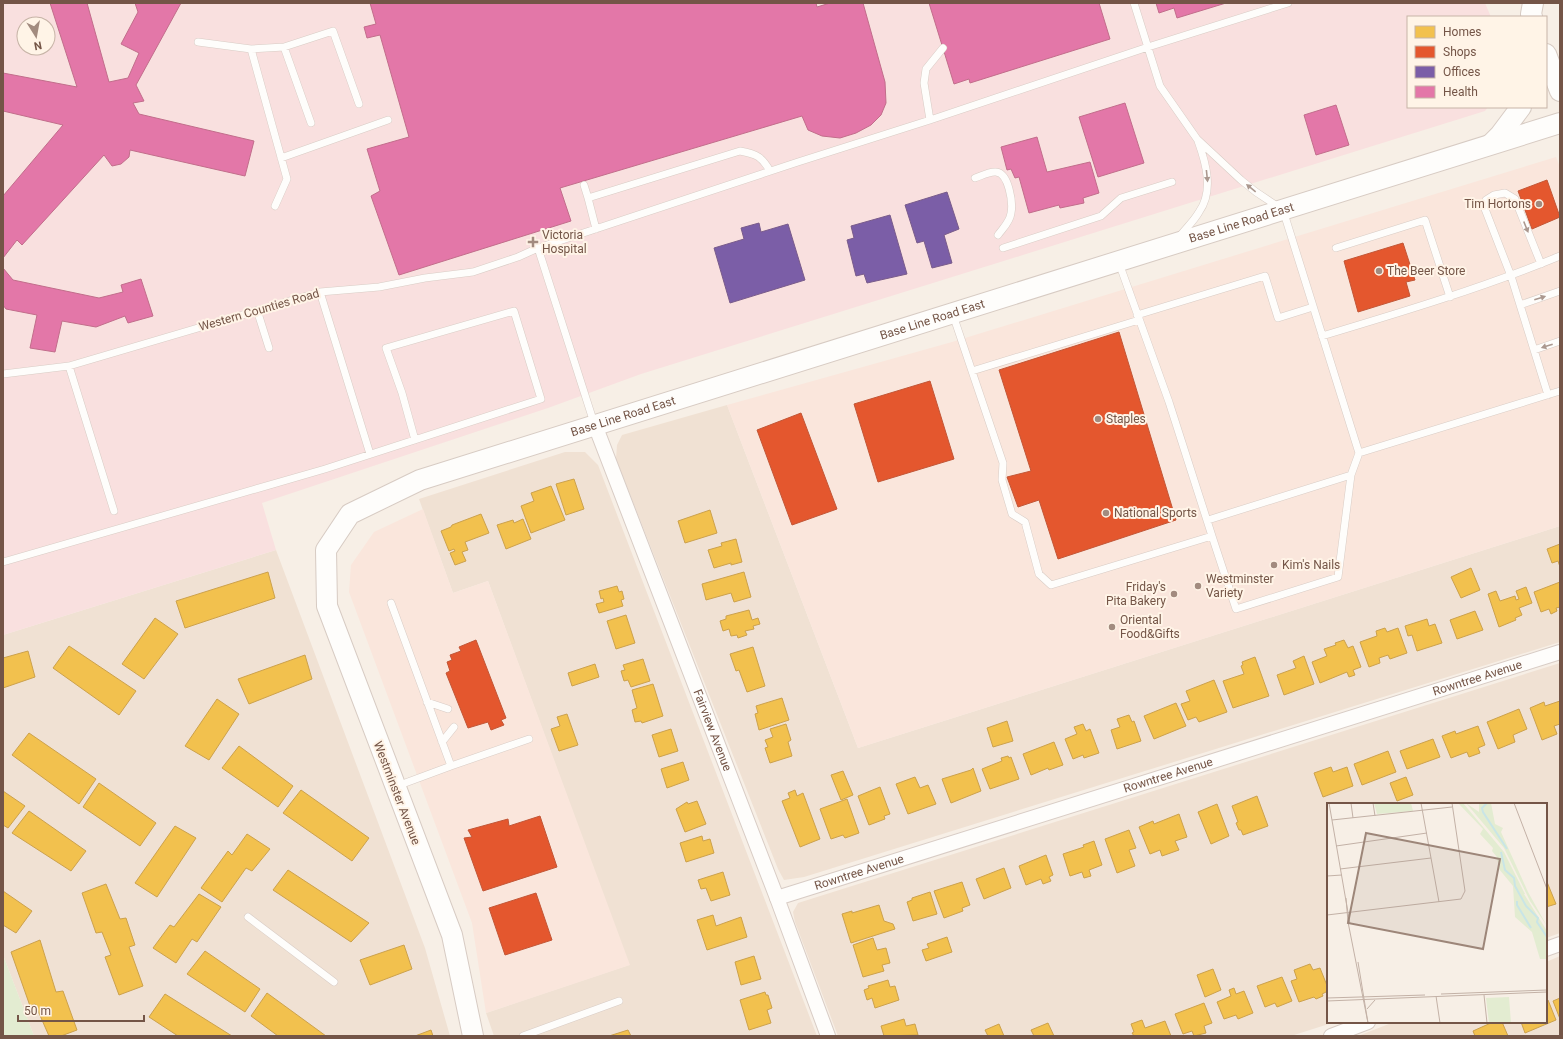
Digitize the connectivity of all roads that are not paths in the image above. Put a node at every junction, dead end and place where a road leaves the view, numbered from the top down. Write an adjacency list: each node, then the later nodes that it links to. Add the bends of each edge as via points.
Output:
1 (1134, 3): 7 (lane)
2 (1288, 3): 7 (lane, Western Counties Road)
3 (1533, 3): 4 (street)
4 (1532, 16)
5 (198, 42): 9 (lane)
6 (284, 47): 9 (lane); 12 (lane, via 333,31); 16 (lane)
7 (1148, 47): 15 (lane, Western Counties Road); 18 (lane, via 1160,86)
8 (943, 48): 15 (lane, via 926,69 924,83)
9 (251, 49): 20 (lane)
10 (1547, 57): 11 (street)
11 (1560, 91)
12 (360, 104)
13 (1520, 108): 19 (street)
14 (388, 120): 20 (lane)
15 (930, 120): 21 (lane, Western Counties Road)
16 (311, 123)
17 (1560, 123): 19 (street, Base Line Road East)
18 (1197, 139): 27 (lane, one-way to 18, via 1241,180); 30 (lane, one-way to 30, via 1206,162 1208,183 1204,203 1200,212)
19 (1489, 145): 27 (street, Base Line Road East)
20 (281, 158): 26 (lane, via 287,179)
21 (770, 171): 25 (lane, via 759,156 740,151); 28 (lane, Western Counties Road)
22 (975, 178): 29 (lane, via 995,171 1007,180 1011,213 1009,221)
23 (1172, 182): 32 (lane, via 1121,198 1100,216)
24 (584, 185): 25 (lane)
25 (588, 198): 28 (lane)
26 (275, 206)
27 (1283, 210): 30 (street, Base Line Road East); 42 (lane)
28 (596, 229): 31 (lane, Western Counties Road)
29 (998, 235)
30 (1173, 244): 35 (street, Base Line Road East)
31 (538, 248): 39 (lane, Western Counties Road, via 473,272 379,287); 55 (lane)
32 (1003, 248)
33 (1336, 248): 40 (lane, via 1425,220)
34 (1560, 256): 36 (lane)
35 (1118, 261): 44 (street, Base Line Road East); 45 (lane)
36 (1541, 264): 37 (lane); 37 (lane, one-way to 36, via 1485,210 1486,200 1494,195 1505,193 1515,199)
37 (1511, 276): 40 (lane); 41 (lane)
38 (1560, 291): 41 (lane, one-way to 38)
39 (320, 292): 43 (lane, Western Counties Road); 58 (lane)
40 (1450, 297): 46 (lane)
41 (1520, 304): 49 (lane)
42 (1313, 307): 45 (lane, via 1278,318 1265,276); 46 (lane)
43 (257, 310): 48 (lane); 50 (lane, Western Counties Road)
44 (953, 313): 51 (lane); 55 (street, Base Line Road East)
45 (1138, 317): 51 (lane); 61 (lane, via 1184,444)
46 (1322, 336): 57 (lane)
47 (1560, 341): 49 (lane, one-way to 49)
48 (269, 348)
49 (1534, 350): 54 (lane)
50 (69, 366): 52 (lane, Western Counties Road); 60 (lane)
51 (972, 371): 62 (lane, via 1003,463 1002,480 1012,514 1026,522 1039,574 1051,585)
52 (3, 374)
53 (1560, 391): 54 (lane)
54 (1548, 395): 57 (lane)
55 (595, 425): 63 (street, Base Line Road East, via 420,480 350,514); 74 (street, Fairview Avenue)
56 (415, 440): 56 (lane, via 541,399 514,311 386,348); 58 (lane)
57 (1359, 453): 59 (lane)
58 (370, 454): 64 (lane)
59 (1351, 475): 61 (lane); 62 (lane, via 1338,577 1236,609)
60 (114, 511)
61 (1208, 520): 62 (lane)
62 (1212, 536)
63 (326, 550): 73 (street, Westminster Avenue, via 327,606)
64 (3, 562)
65 (391, 603): 67 (lane)
66 (1560, 652): 74 (street, Rowntree Avenue)
67 (427, 702): 68 (lane); 71 (lane)
68 (448, 709)
69 (454, 727): 71 (lane)
70 (529, 739): 72 (lane)
71 (442, 742): 72 (lane)
72 (451, 766): 73 (lane)
73 (395, 787): 81 (street, Westminster Avenue, via 452,936)
74 (777, 898): 83 (street, Fairview Avenue)
75 (248, 917): 78 (lane)
76 (1560, 944): 77 (street)
77 (1547, 949)
78 (334, 982)
79 (619, 1001): 82 (lane)
80 (1365, 1023): 84 (street)
81 (473, 1036)
82 (523, 1036)
83 (828, 1036)
84 (1331, 1036)

